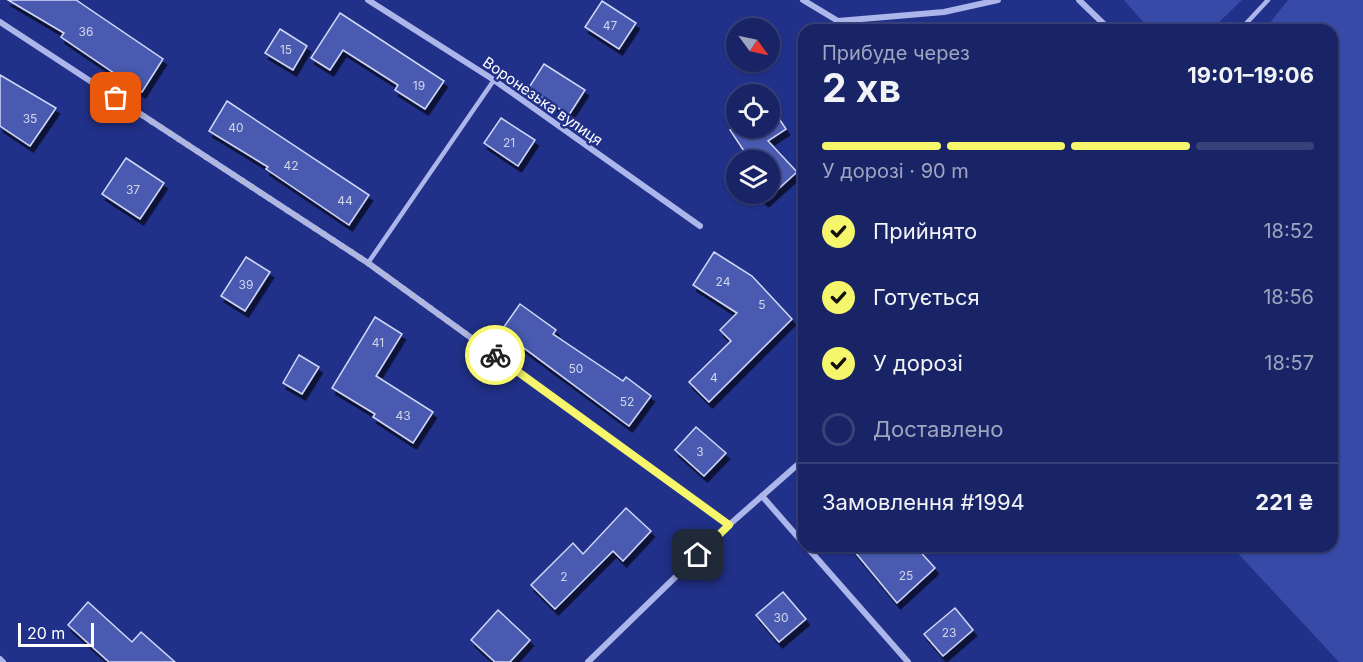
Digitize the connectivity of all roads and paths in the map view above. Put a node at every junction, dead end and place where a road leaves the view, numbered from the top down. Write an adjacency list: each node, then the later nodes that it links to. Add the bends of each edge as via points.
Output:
1 (368, 0): 9 (street, Воронезька вулиця)
2 (802, 0): 3 (street, via 838,21 944,12)
3 (998, 0)
4 (1079, 0): 7 (street)
5 (1268, 0): 8 (lane)
6 (0, 22): 11 (street)
7 (1104, 24)
8 (1246, 24)
9 (494, 80): 10 (street, Воронезька вулиця); 11 (lane)
10 (700, 226)
11 (368, 263): 14 (street)
12 (798, 464): 13 (street)
13 (762, 496): 14 (street); 15 (street)
14 (729, 525): 17 (street)
15 (798, 537)
16 (811, 552): 18 (street)
17 (588, 662)
18 (908, 662)

